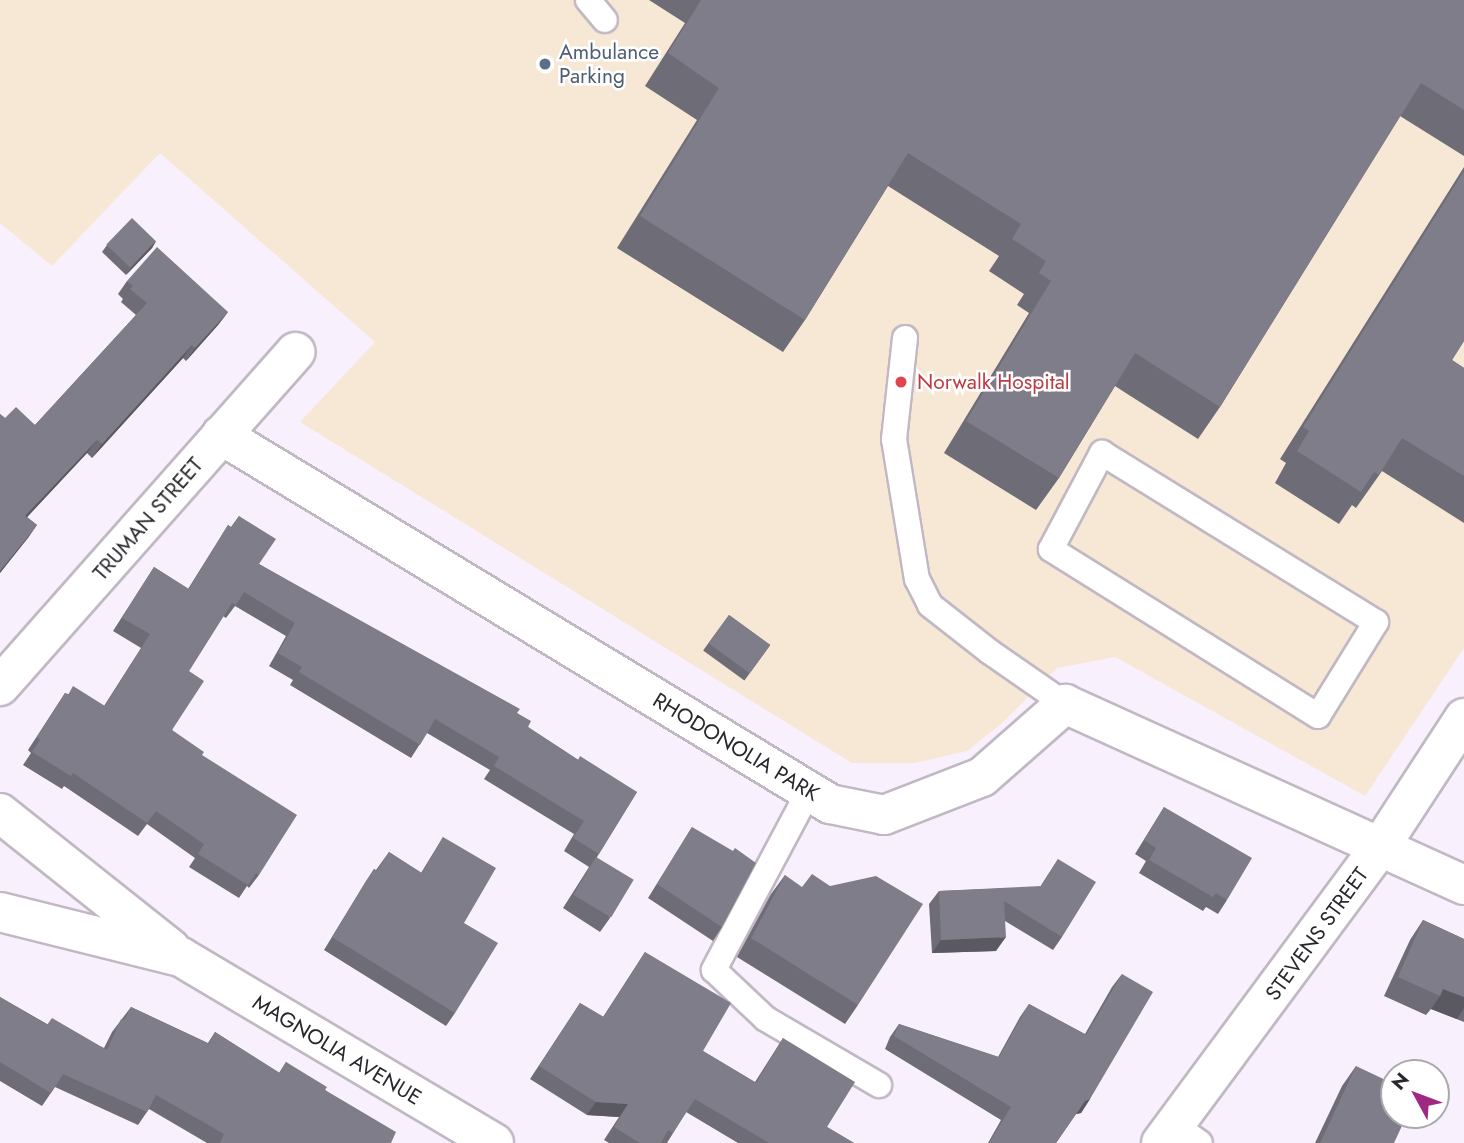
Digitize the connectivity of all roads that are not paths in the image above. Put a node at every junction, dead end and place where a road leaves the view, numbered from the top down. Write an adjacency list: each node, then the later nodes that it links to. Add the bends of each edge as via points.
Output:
1 (589, 0): 2 (lane)
2 (605, 20)
3 (905, 338): 7 (lane, via 894,439 917,579 930,605)
4 (296, 352): 5 (street, TRUMAN STREET)
5 (221, 435): 6 (street, TRUMAN STREET); 10 (street, RHODONOLIA PARK)
6 (0, 686)
7 (1065, 704): 10 (street, RHODONOLIA PARK, via 982,777 884,815 830,804); 12 (street)
8 (1318, 716): 8 (lane, via 1376,622 1101,453 1051,549)
9 (1464, 718): 12 (street, STEVENS STREET)
10 (809, 791): 16 (lane, via 714,970 766,1018)
11 (0, 813): 15 (street, MAGNOLIA AVENUE)
12 (1380, 847): 13 (street); 17 (street, STEVENS STREET)
13 (1464, 886)
14 (0, 912): 15 (street, MAGNOLIA AVENUE)
15 (181, 957): 18 (street, MAGNOLIA AVENUE)
16 (879, 1085)
17 (1179, 1137)
18 (494, 1143)

